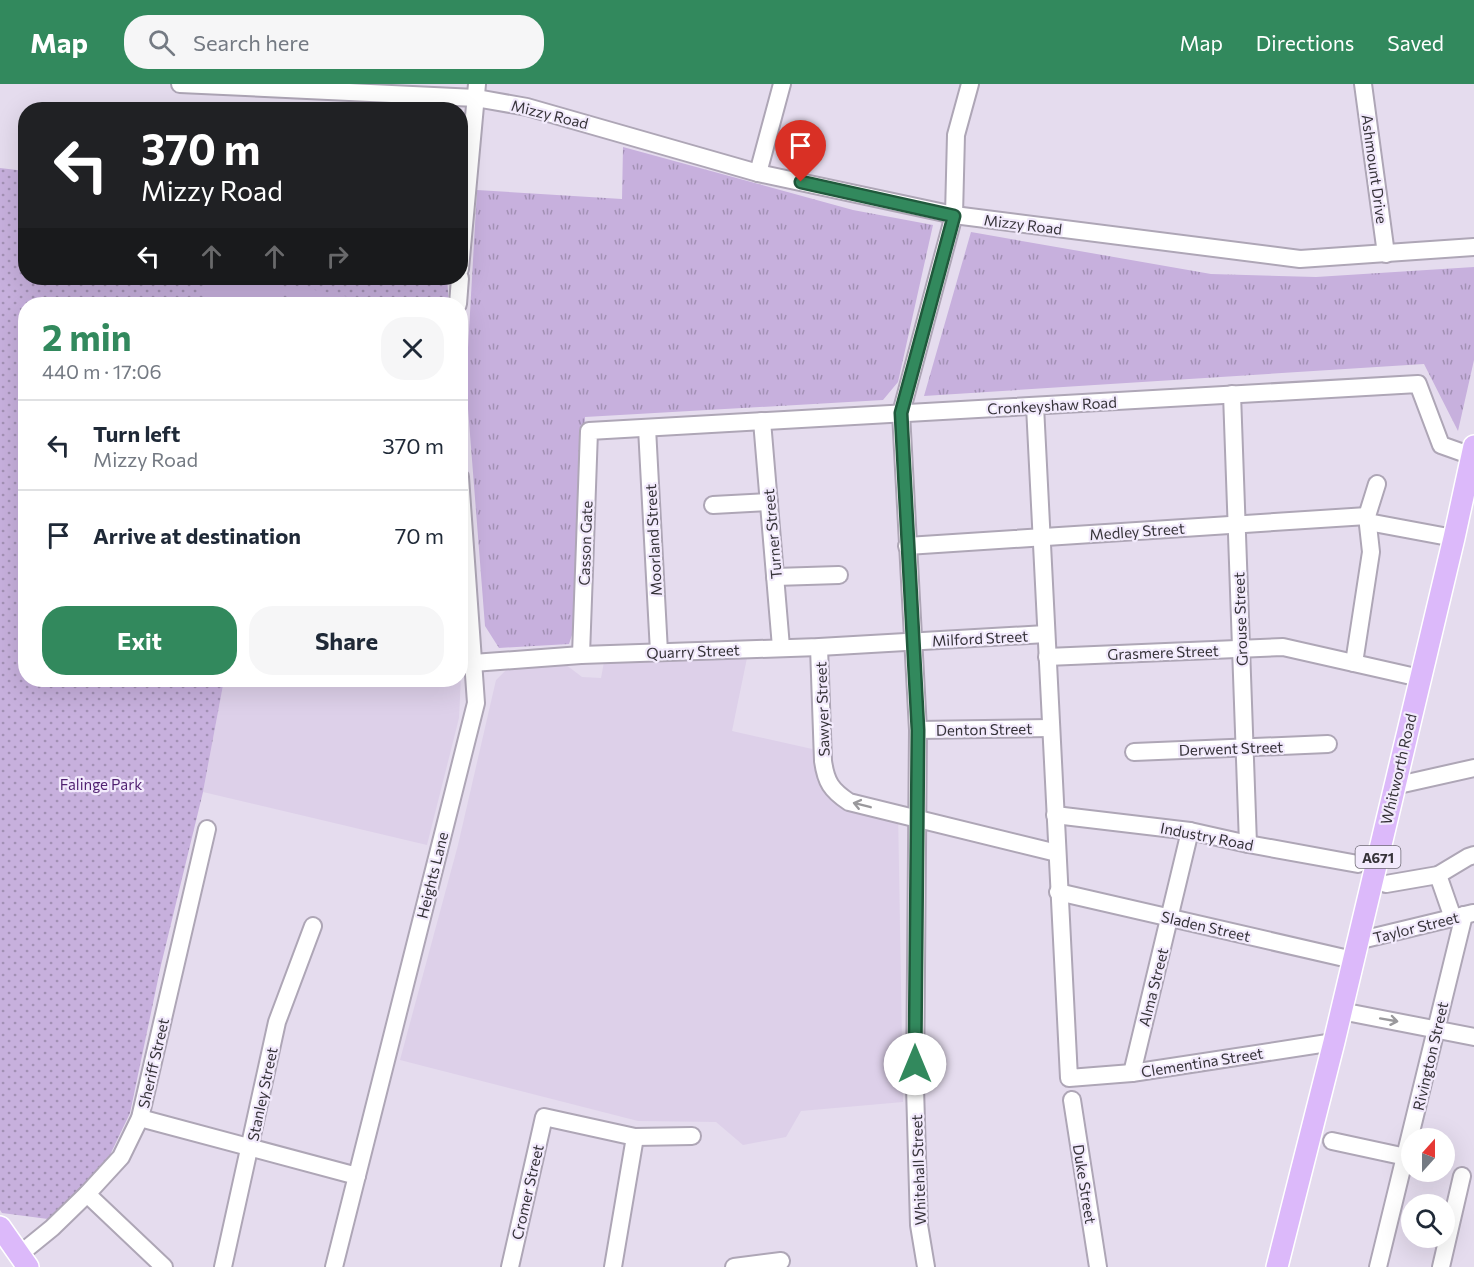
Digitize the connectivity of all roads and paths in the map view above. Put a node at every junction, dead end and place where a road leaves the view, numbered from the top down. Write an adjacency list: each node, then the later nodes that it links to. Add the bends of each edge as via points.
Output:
1 (180, 84): 5 (street, Mizzy Road)
2 (782, 84): 7 (street)
3 (970, 84): 8 (street, Whitehall Street, via 956,135)
4 (1363, 84): 10 (street, Ashmount Drive)
5 (476, 91): 6 (street); 7 (street, Mizzy Road)
6 (468, 161)
7 (758, 173): 8 (street, Mizzy Road)
8 (954, 216): 10 (street, Mizzy Road, via 1300,259); 13 (street, Whitehall Street)
9 (1474, 247): 10 (street, Mizzy Road)
10 (1386, 254)
11 (1232, 394): 12 (street, Cronkeyshaw Road); 17 (street, Cronkeyshaw Road, via 1418,384 1441,445); 23 (street, Grouse Street)
12 (1035, 406): 13 (street, Cronkeyshaw Road); 25 (street)
13 (901, 413): 14 (street, Cronkeyshaw Road); 26 (street, Whitehall Street)
14 (762, 421): 15 (street, Cronkeyshaw Road); 20 (street, Turner Street)
15 (647, 428): 16 (street, Cronkeyshaw Road); 35 (street, Moorland Street)
16 (589, 431): 36 (street, Casson Gate)
17 (1473, 451): 19 (main road, Whitworth Road / A671)
18 (1377, 484): 22 (street)
19 (1468, 498): 40 (main road, Whitworth Road / A671)
20 (769, 502): 21 (street); 28 (street, Turner Street)
21 (713, 505)
22 (1367, 519): 23 (street, Medley Street); 24 (street, Medley Street); 39 (street, via 1371,552)
23 (1236, 524): 25 (street, Medley Street); 34 (street, Grouse Street)
24 (1443, 536)
25 (1041, 537): 26 (street, Medley Street); 30 (street)
26 (907, 546): 31 (street, Whitehall Street)
27 (839, 575): 28 (street)
28 (775, 577): 32 (street, Turner Street)
29 (468, 598): 38 (street, Heights Lane)
30 (1046, 634): 31 (street, Milford Street); 37 (street)
31 (913, 642): 33 (street, Quarry Street); 42 (street, Whitehall Street)
32 (781, 647): 33 (street, Quarry Street); 35 (street, Quarry Street)
33 (819, 647): 49 (street, Sawyer Street, one-way to 33, via 849,802 834,792 825,770)
34 (1241, 649): 37 (street, Grasmere Street); 39 (street, Grasmere Street, via 1283,647); 44 (street, Grouse Street)
35 (659, 652): 36 (street, Quarry Street)
36 (581, 655): 38 (street, Quarry Street)
37 (1047, 657): 41 (street)
38 (473, 663): 76 (street, Heights Lane, via 476,703)
39 (1354, 663): 40 (street, Grasmere Street)
40 (1420, 678): 47 (main road, Whitworth Road / A671)
41 (1051, 728): 42 (street, Denton Street); 48 (street)
42 (918, 730): 49 (street, Whitehall Street)
43 (1328, 744): 44 (street, Derwent Street)
44 (1244, 748): 45 (street, Derwent Street); 52 (street, Grouse Street)
45 (1134, 752)
46 (1474, 768): 47 (street)
47 (1394, 786): 62 (main road, Whitworth Road / A671)
48 (1055, 815): 51 (street, Industry Road); 53 (street)
49 (916, 819): 53 (street); 91 (street, Whitehall Street, via 915,1087 919,1225)
50 (207, 829): 69 (street, Sheriff Street)
51 (1190, 831): 52 (street, Industry Road); 60 (street, Alma Street)
52 (1248, 844): 55 (street, Industry Road)
53 (1057, 853): 58 (street)
54 (1474, 855): 56 (street)
55 (1358, 864)
56 (1438, 875): 57 (street); 59 (street)
57 (1386, 884)
58 (1058, 892): 60 (street, Sladen Street); 67 (street, Clementina Street, via 1069,1078)
59 (1464, 915): 62 (street, Taylor Street); 64 (street, Rivington Street)
60 (1170, 917): 62 (street, Sladen Street); 67 (street, Alma Street)
61 (312, 926): 74 (street, Stanley Street, via 277,1022)
62 (1355, 951): 63 (main road, Whitworth Road / A671)
63 (1341, 1011): 64 (street, one-way to 64); 66 (main road, Whitworth Road / A671)
64 (1436, 1029): 65 (street); 70 (street, Rivington Street)
65 (1474, 1037)
66 (1334, 1042): 67 (street, Clementina Street); 93 (main road, Whitworth Road / A671)
67 (1132, 1073)
68 (1072, 1100): 92 (street, Duke Street)
69 (140, 1118): 74 (street); 79 (street, Sheriff Street, via 121,1157)
70 (1413, 1128)
71 (692, 1136): 72 (street)
72 (635, 1137): 88 (street, Cromer Street, via 544,1117); 89 (street)
73 (1332, 1141): 75 (street)
74 (251, 1148): 76 (street); 86 (street, Stanley Street)
75 (1401, 1156)
76 (357, 1176): 87 (street, Heights Lane)
77 (1462, 1176): 95 (street)
78 (1401, 1177): 94 (street, Rivington Street)
79 (87, 1194): 81 (street); 82 (street, Sheriff Street)
80 (0, 1227): 82 (main road)
81 (147, 1251): 84 (street); 85 (street)
82 (24, 1260)
83 (781, 1261): 90 (street)
84 (140, 1267)
85 (164, 1267)
86 (224, 1267)
87 (334, 1267)
88 (510, 1267)
89 (613, 1267)
90 (734, 1267)
91 (926, 1267)
92 (1098, 1267)
93 (1277, 1267)
94 (1378, 1267)
95 (1441, 1267)

